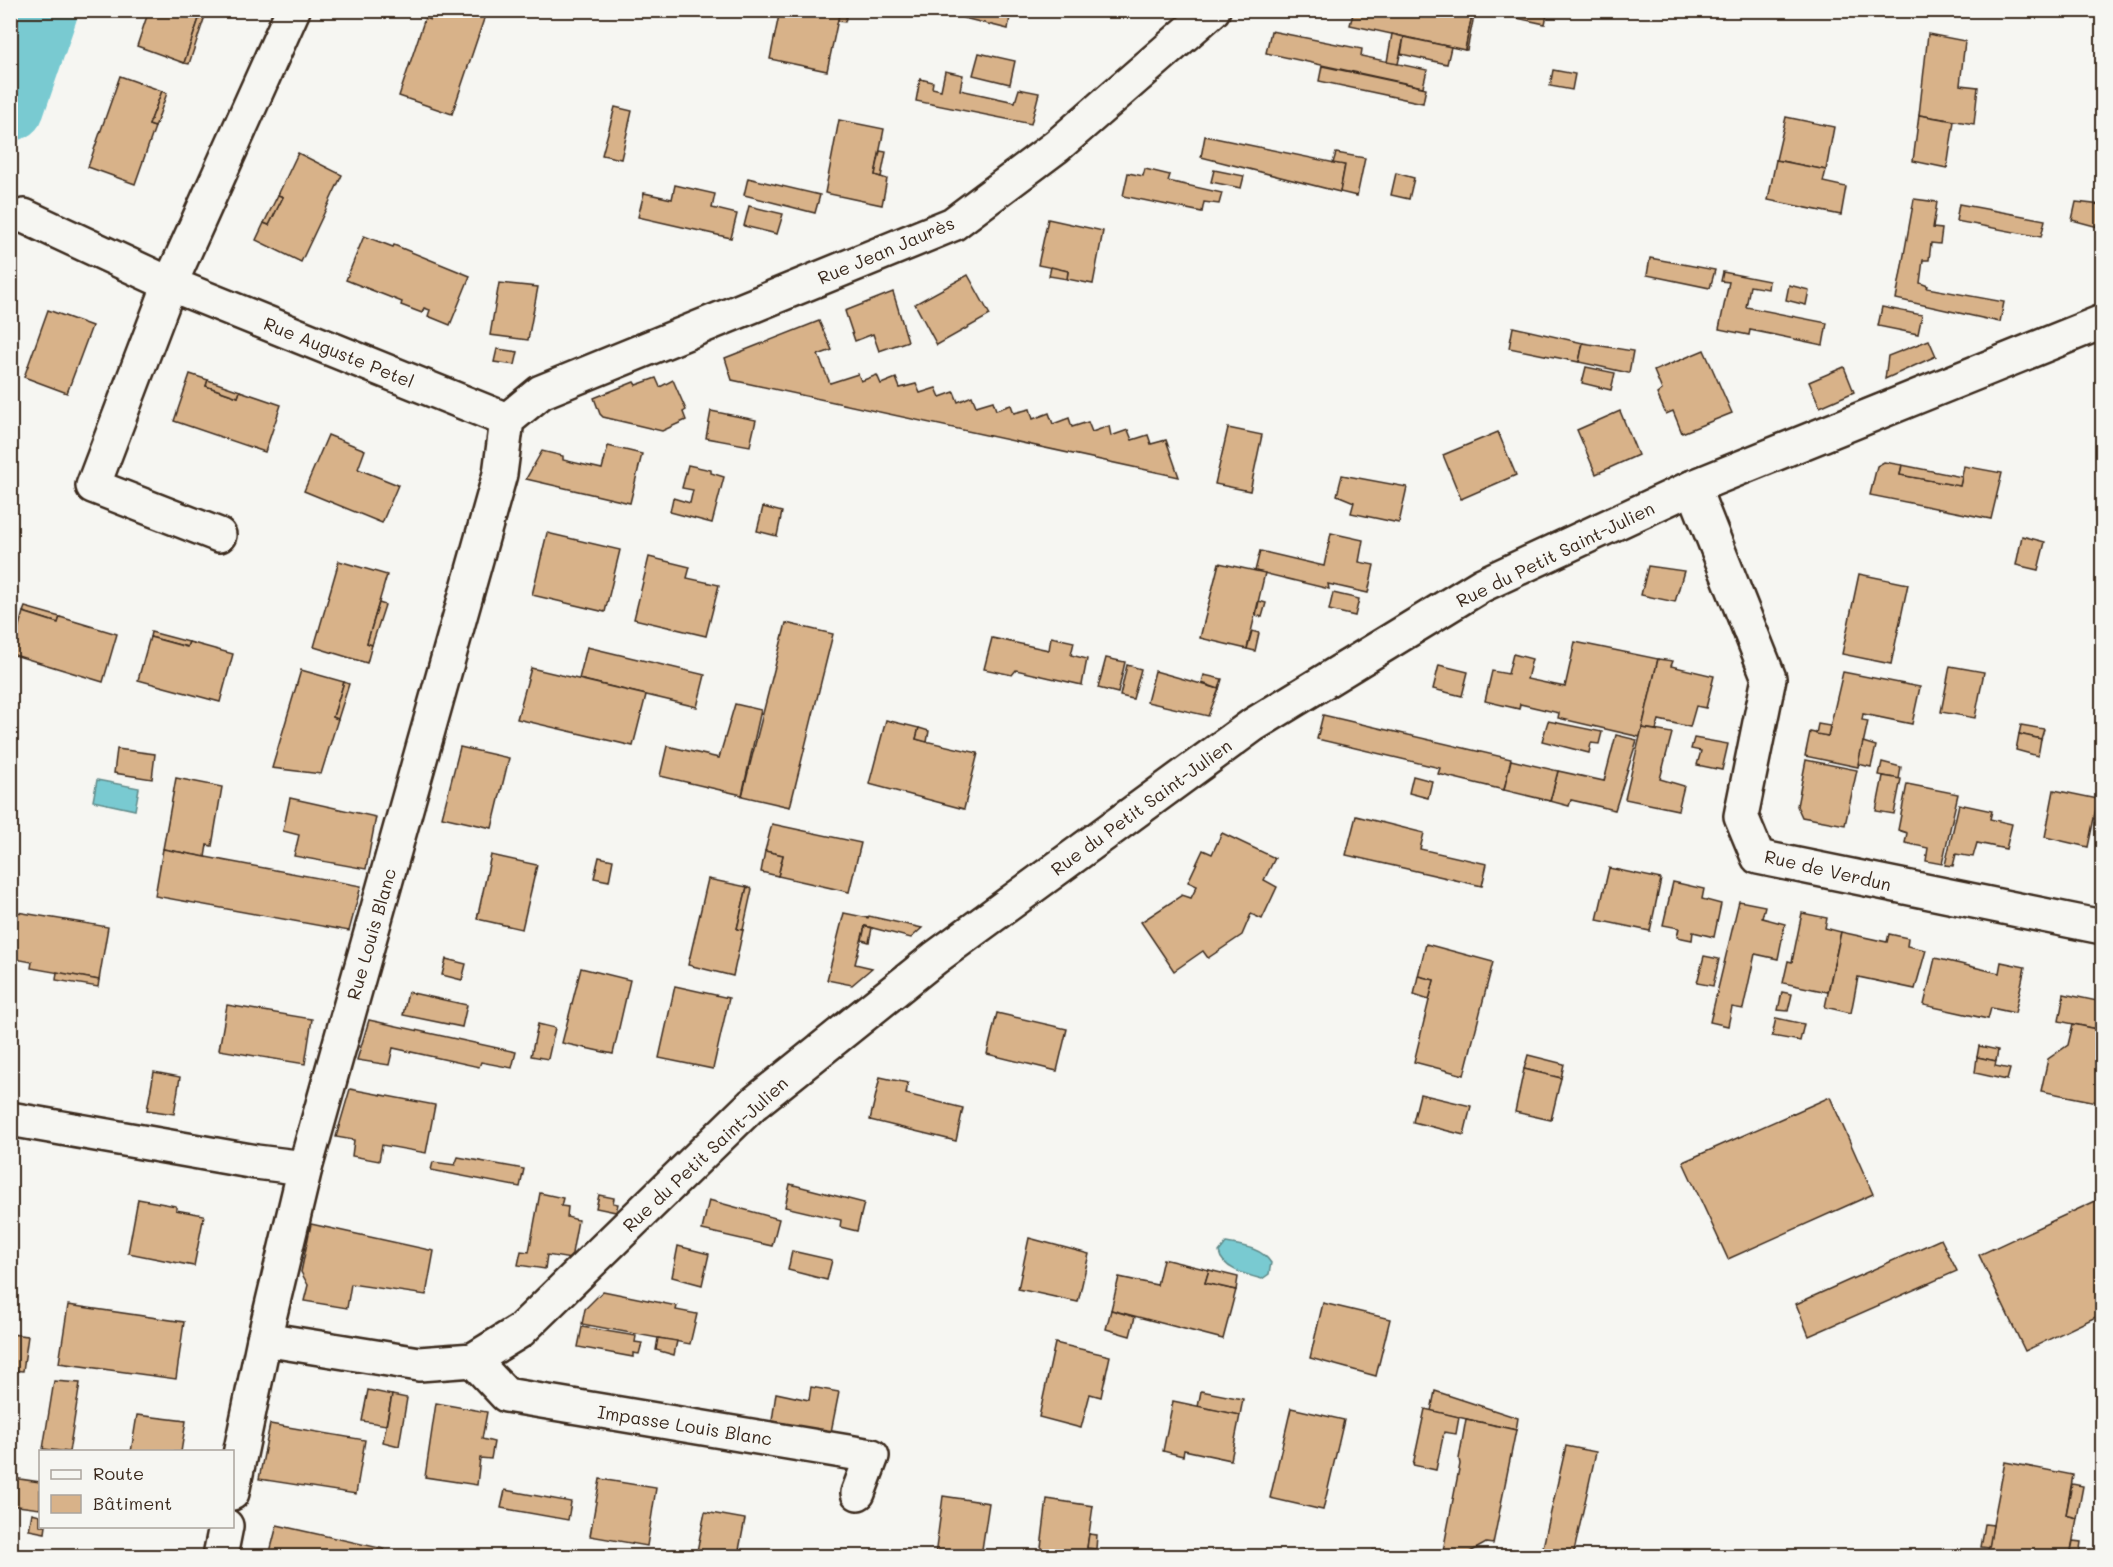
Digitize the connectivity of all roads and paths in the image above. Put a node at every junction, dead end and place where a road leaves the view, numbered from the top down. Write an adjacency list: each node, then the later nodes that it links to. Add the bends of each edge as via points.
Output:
1 (293, 10): 4 (street)
2 (1213, 10): 6 (street, Rue Jean Jaurès, via 1057,146 953,224 541,392)
3 (24, 216): 4 (street, Rue Auguste Petel)
4 (170, 284): 6 (street, Rue Auguste Petel); 8 (street, via 93,486)
5 (2103, 322): 7 (street, Rue du Petit Saint-Julien)
6 (507, 420): 11 (street, Rue Louis Blanc, via 500,474)
7 (1693, 487): 9 (street, Rue de Verdun, via 1769,678 1741,816 1758,857); 13 (street, Rue du Petit Saint-Julien, via 1482,585 1253,725 935,958 752,1105 520,1331)
8 (219, 535)
9 (2103, 927)
10 (10, 1119): 11 (street)
11 (305, 1168): 12 (street, Rue Louis Blanc)
12 (264, 1339): 13 (street, Rue du Petit Saint-Julien, via 419,1364); 14 (street, Rue Louis Blanc)
13 (473, 1360): 15 (street, Impasse Louis Blanc, via 506,1395 872,1456)
14 (234, 1483)
15 (858, 1493)
16 (226, 1528): 17 (street)
17 (220, 1557)

